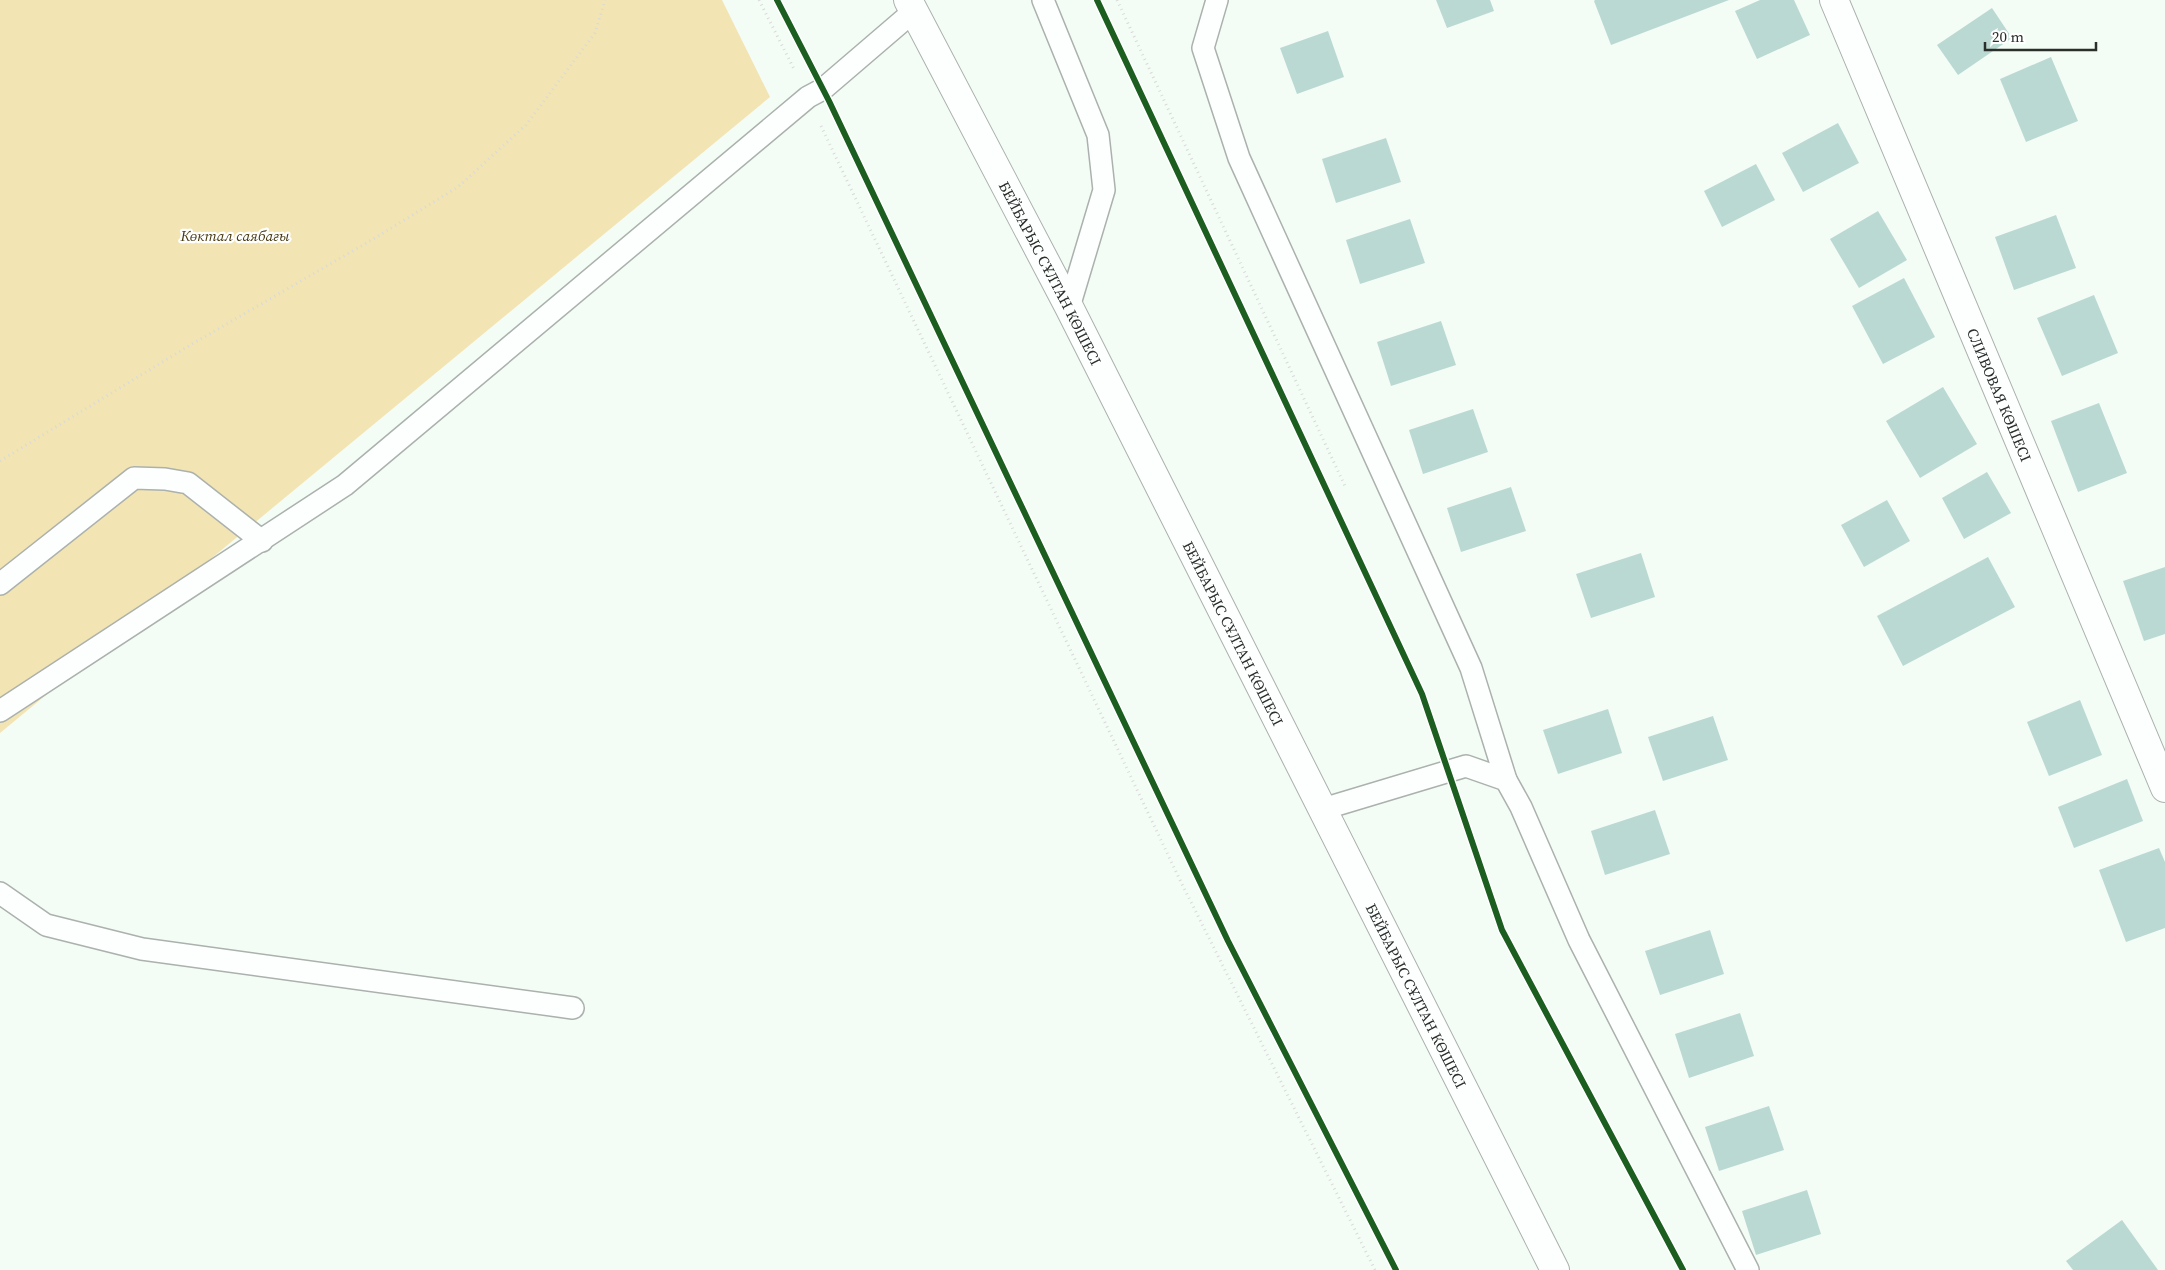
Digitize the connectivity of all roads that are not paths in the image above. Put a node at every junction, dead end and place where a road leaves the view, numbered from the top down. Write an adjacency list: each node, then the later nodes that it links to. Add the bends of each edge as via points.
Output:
1 (1043, 0): 5 (lane, via 1098,135 1104,190)
2 (1217, 0): 9 (lane, via 1203,48 1239,158 1471,668)
3 (1834, 0): 10 (street, СЛИВОВАЯ КӨШЕСІ)
4 (911, 6): 5 (street, БЕЙБАРЫС СҰЛТАН КӨШЕСІ); 6 (lane, via 823,89 808,97 345,485)
5 (1069, 307): 11 (street, БЕЙБАРЫС СҰЛТАН КӨШЕСІ)
6 (262, 541): 7 (lane, via 188,483 134,478); 8 (lane)
7 (0, 584)
8 (0, 711)
9 (1506, 780): 11 (lane, via 1466,766); 15 (lane, via 1579,940)
10 (2165, 788)
11 (1323, 809): 14 (street, БЕЙБАРЫС СҰЛТАН КӨШЕСІ)
12 (0, 894): 13 (lane, via 46,925 142,949)
13 (573, 1008)
14 (1555, 1270)
15 (1748, 1270)

